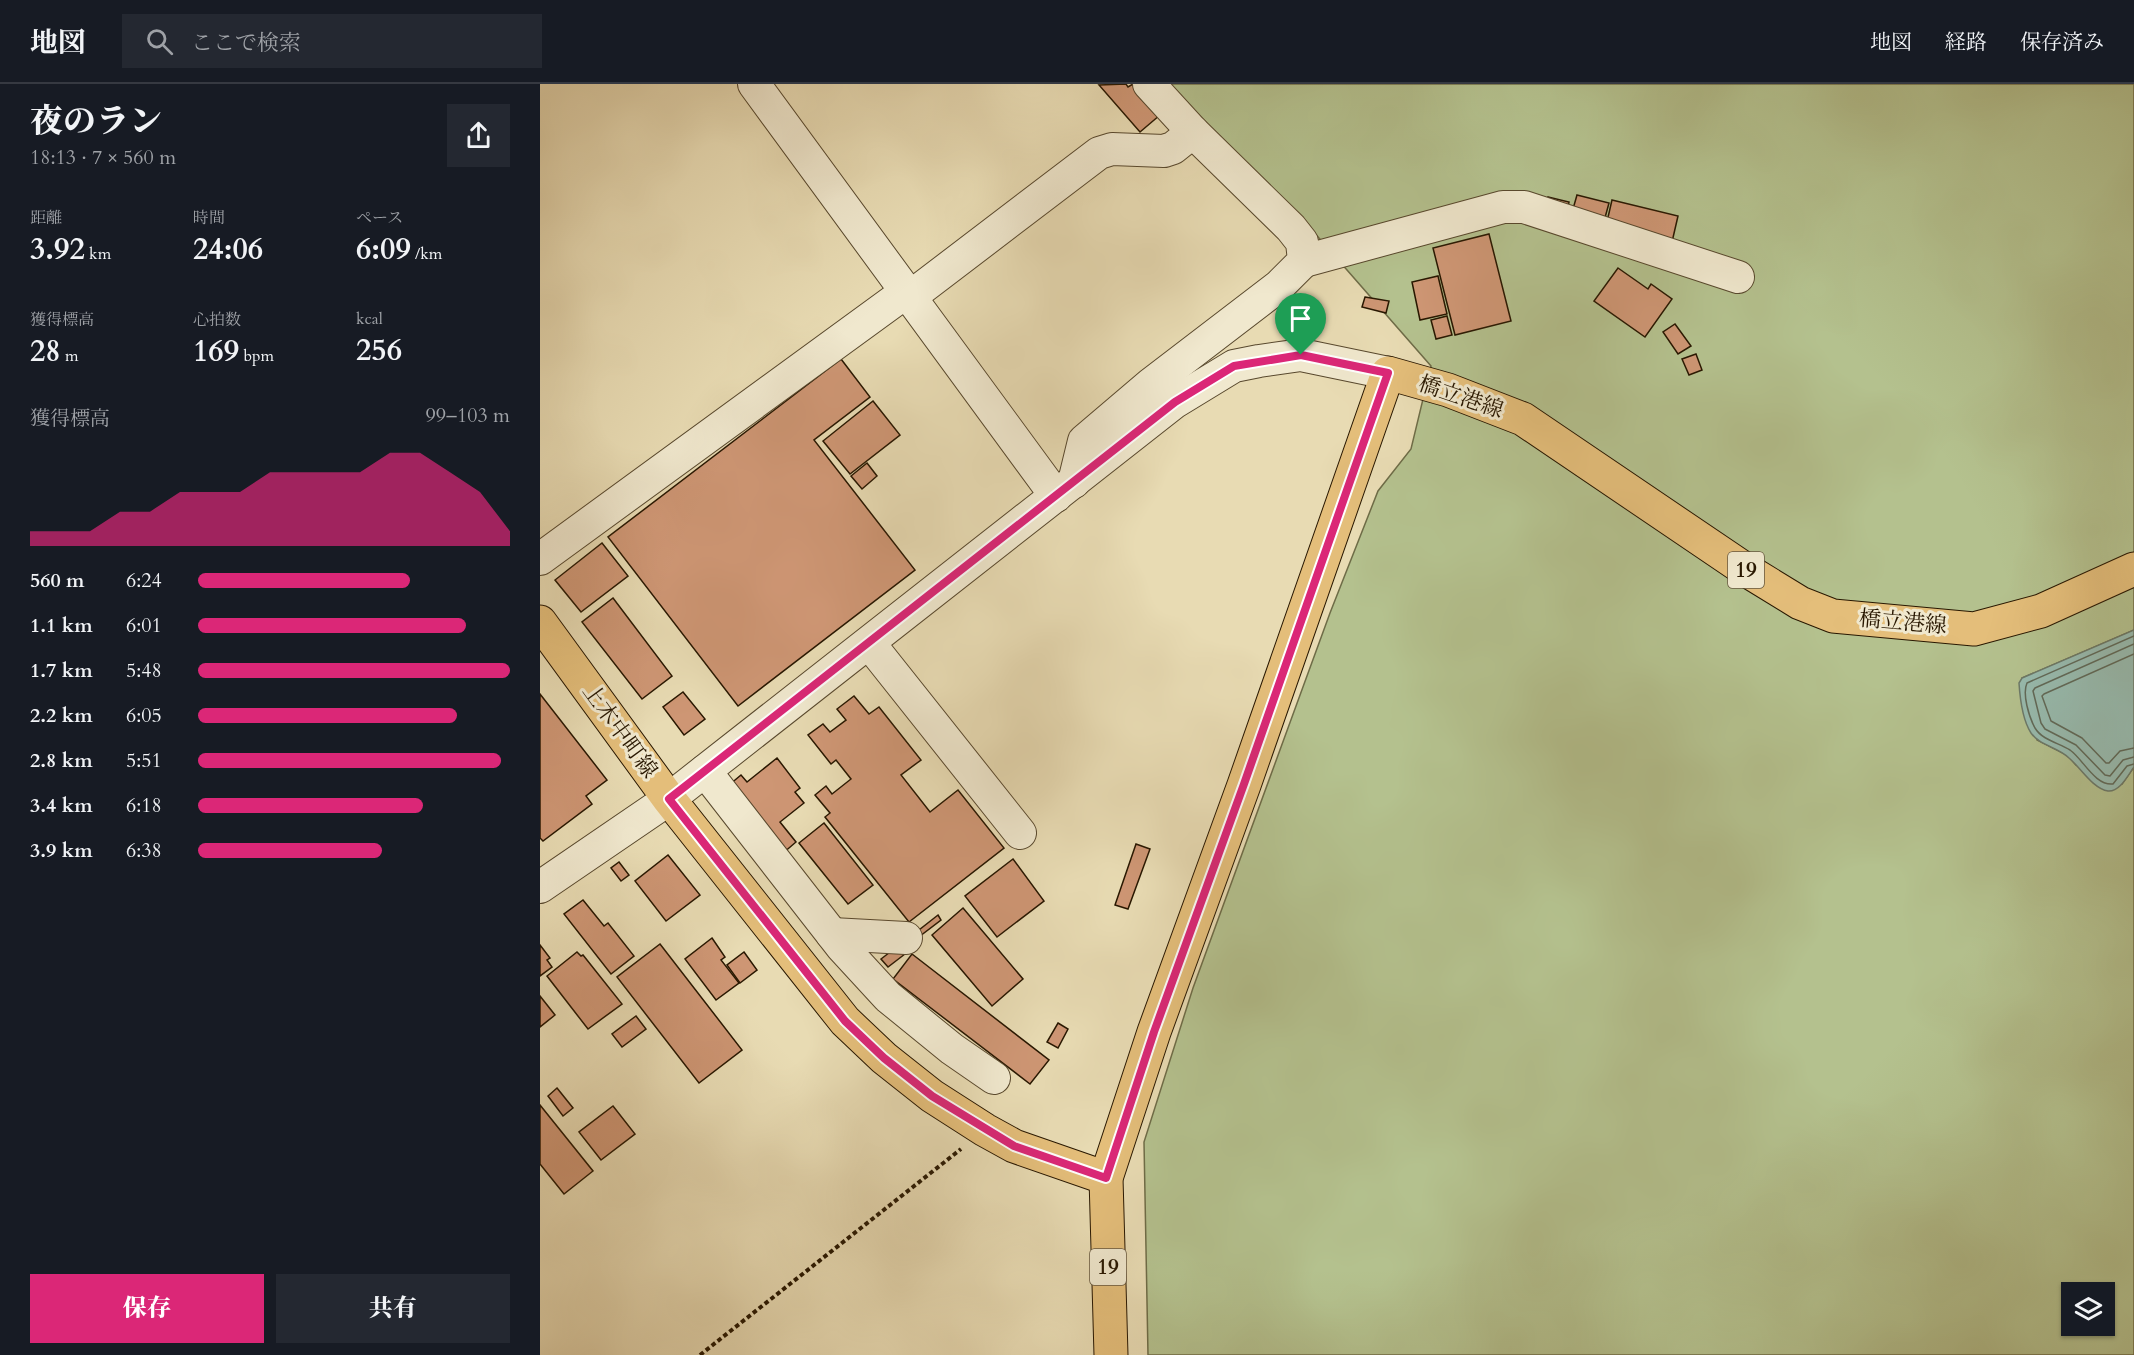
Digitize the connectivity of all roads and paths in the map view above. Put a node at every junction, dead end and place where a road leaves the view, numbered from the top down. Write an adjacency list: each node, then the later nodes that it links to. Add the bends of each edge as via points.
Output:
1 (754, 84): 6 (street)
2 (1149, 84): 3 (street)
3 (1193, 132): 4 (street, via 1291,228 1302,242); 6 (street, via 1164,151 1112,149 1098,153)
4 (1304, 261): 5 (street, via 1503,207 1524,207); 8 (street, via 1279,286 1150,384 1084,441)
5 (1738, 277)
6 (908, 294): 8 (street); 9 (street)
7 (1388, 373): 8 (street, via 1301,355 1234,366 1175,402); 10 (main road, 橋立港線 / 19, via 1448,390 1523,419 1753,574 1800,603 1833,616 1974,629 2041,611); 21 (main road, 橋立港線 / 19)
8 (1065, 489): 12 (street)
9 (540, 559)
10 (2134, 569)
11 (540, 622): 14 (main road, 上木中町線)
12 (869, 643): 13 (street); 15 (street)
13 (705, 771): 14 (street); 17 (street)
14 (669, 799): 16 (street); 20 (main road, 上木中町線, via 845,1021 932,1096)
15 (1020, 833)
16 (540, 887)
17 (832, 934): 18 (street); 19 (street, via 888,997)
18 (906, 938)
19 (994, 1078)
20 (985, 1130): 21 (main road, 上木中町線, via 1014,1146); 22 (path)
21 (1106, 1178): 23 (main road, 橋立港線 / 19)
22 (700, 1355)
23 (1111, 1355)

